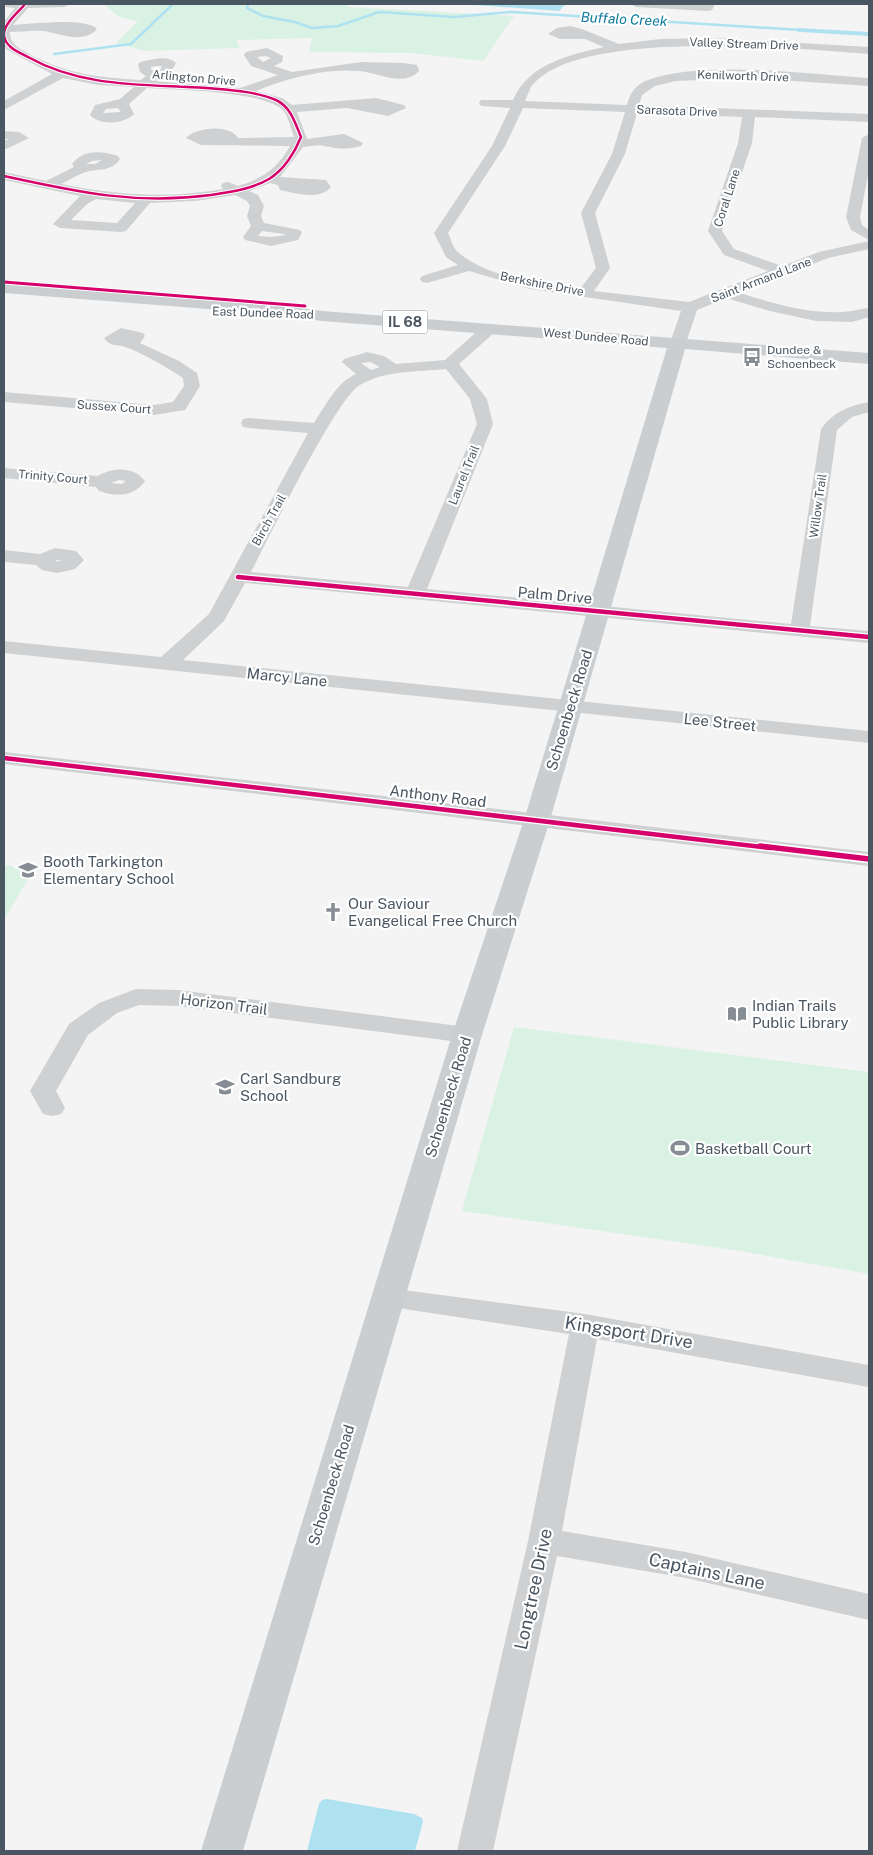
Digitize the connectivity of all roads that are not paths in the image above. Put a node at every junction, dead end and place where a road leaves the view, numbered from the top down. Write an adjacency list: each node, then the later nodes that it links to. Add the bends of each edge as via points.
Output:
1 (64, 4): 4 (street)
2 (636, 4): 3 (street, via 708,8)
3 (709, 4)
4 (25, 5): 5 (street); 6 (street)
5 (4, 6)
6 (4, 28): 7 (street); 13 (street, Arlington Drive, via 4,36 12,49)
7 (47, 28)
8 (586, 35): 9 (street, Valley Stream Drive)
9 (619, 48): 10 (street, Valley Stream Drive, via 658,43 724,42); 23 (street, Valley Stream Drive, via 563,61 542,71 525,86)
10 (869, 50)
11 (264, 66): 14 (street)
12 (361, 66): 14 (street)
13 (62, 73): 15 (street, Arlington Drive, via 98,81); 19 (street)
14 (284, 77): 17 (street)
15 (148, 79): 17 (street, Arlington Drive); 22 (street)
16 (869, 82): 27 (street, Kenilworth Drive, via 723,74 664,78 645,85 637,94)
17 (243, 92): 18 (street, Arlington Drive); 20 (street)
18 (270, 98): 24 (street); 26 (street, Arlington Drive)
19 (7, 102)
20 (228, 103)
21 (485, 103): 23 (street, Sarasota Drive)
22 (120, 104)
23 (520, 105): 27 (street, Sarasota Drive); 50 (street, Berkshire Drive, via 442,233 452,256)
24 (246, 106)
25 (352, 106): 26 (street)
26 (289, 109): 33 (street, via 301,137)
27 (633, 109): 28 (street, Sarasota Drive); 54 (street, Kenilworth Drive, via 622,146 588,213 602,268)
28 (749, 113): 29 (street, Sarasota Drive); 51 (street, Coral Lane, via 745,143 715,231 729,252)
29 (869, 118)
30 (4, 135): 35 (street, via 22,138)
31 (869, 138): 48 (street, via 853,217 856,227)
32 (231, 141): 33 (street)
33 (299, 142): 34 (street); 38 (street, via 284,164)
34 (328, 142)
35 (4, 146)
36 (82, 168): 42 (street)
37 (4, 176): 42 (street)
38 (269, 178): 40 (street); 43 (street)
39 (213, 181): 43 (street)
40 (284, 182)
41 (192, 184): 45 (street)
42 (49, 185): 44 (street)
43 (236, 190): 45 (street); 47 (street, via 253,198 257,206 254,216)
44 (95, 194): 46 (street); 46 (street, via 82,201 60,224 120,228)
45 (202, 195): 46 (street)
46 (145, 200)
47 (258, 226)
48 (869, 236)
49 (869, 245): 51 (street, Saint Armand Lane, via 824,255)
50 (471, 266): 52 (street); 54 (street, Berkshire Drive, via 507,280)
51 (784, 272): 55 (street, Saint Armand Lane)
52 (426, 279)
53 (4, 288): 59 (main road, East Dundee Road / IL 68, via 273,309)
54 (585, 292): 57 (street, Berkshire Drive)
55 (724, 293): 57 (street, Saint Armand Lane); 58 (street, via 778,310 827,316 861,316)
56 (4, 295): 59 (main road, East Dundee Road / IL 68, via 271,316)
57 (690, 307): 62 (street)
58 (867, 313)
59 (322, 316): 60 (main road, West Dundee Road / IL 68)
60 (489, 329): 62 (main road, West Dundee Road / IL 68); 64 (street)
61 (130, 342): 65 (street, Sussex Court, via 191,376 192,386 179,406 154,410)
62 (678, 344): 63 (main road, West Dundee Road / IL 68); 75 (main road, Schoenbeck Road)
63 (869, 358)
64 (450, 364): 68 (street, Birch Trail, via 393,369 352,382); 74 (street, Laurel Trail, via 481,400 485,424)
65 (4, 398)
66 (869, 408): 76 (street, Willow Trail, via 848,413 835,420 829,429)
67 (249, 423): 68 (street)
68 (319, 429): 73 (street, Birch Trail)
69 (4, 473): 70 (street, Trinity Court)
70 (102, 482)
71 (4, 556): 72 (street)
72 (45, 560)
73 (238, 577): 74 (street, Palm Drive); 79 (street, Birch Trail, via 217,617)
74 (415, 594): 75 (street, Palm Drive)
75 (599, 611): 76 (street, Palm Drive); 80 (main road, Schoenbeck Road)
76 (800, 630): 77 (street, Palm Drive)
77 (869, 636)
78 (4, 647): 79 (street, Marcy Lane)
79 (166, 664): 80 (street, Marcy Lane)
80 (570, 706): 81 (street, Lee Street); 83 (main road, Schoenbeck Road)
81 (869, 737)
82 (4, 758): 83 (street, Anthony Road)
83 (537, 820): 84 (street, Anthony Road); 85 (main road, Schoenbeck Road)
84 (869, 858)
85 (467, 1035): 86 (street, Horizon Trail, via 178,998 136,997 108,1008 78,1030 43,1092); 87 (main road, Schoenbeck Road)
86 (52, 1108)
87 (388, 1298): 88 (street, Kingsport Drive); 92 (main road, Schoenbeck Road)
88 (585, 1325): 89 (street, Kingsport Drive, via 731,1348); 90 (street, Longtree Drive)
89 (869, 1376)
90 (544, 1541): 91 (street, Captains Lane, via 686,1565); 93 (street, Longtree Drive)
91 (869, 1607)
92 (222, 1851)
93 (475, 1851)

